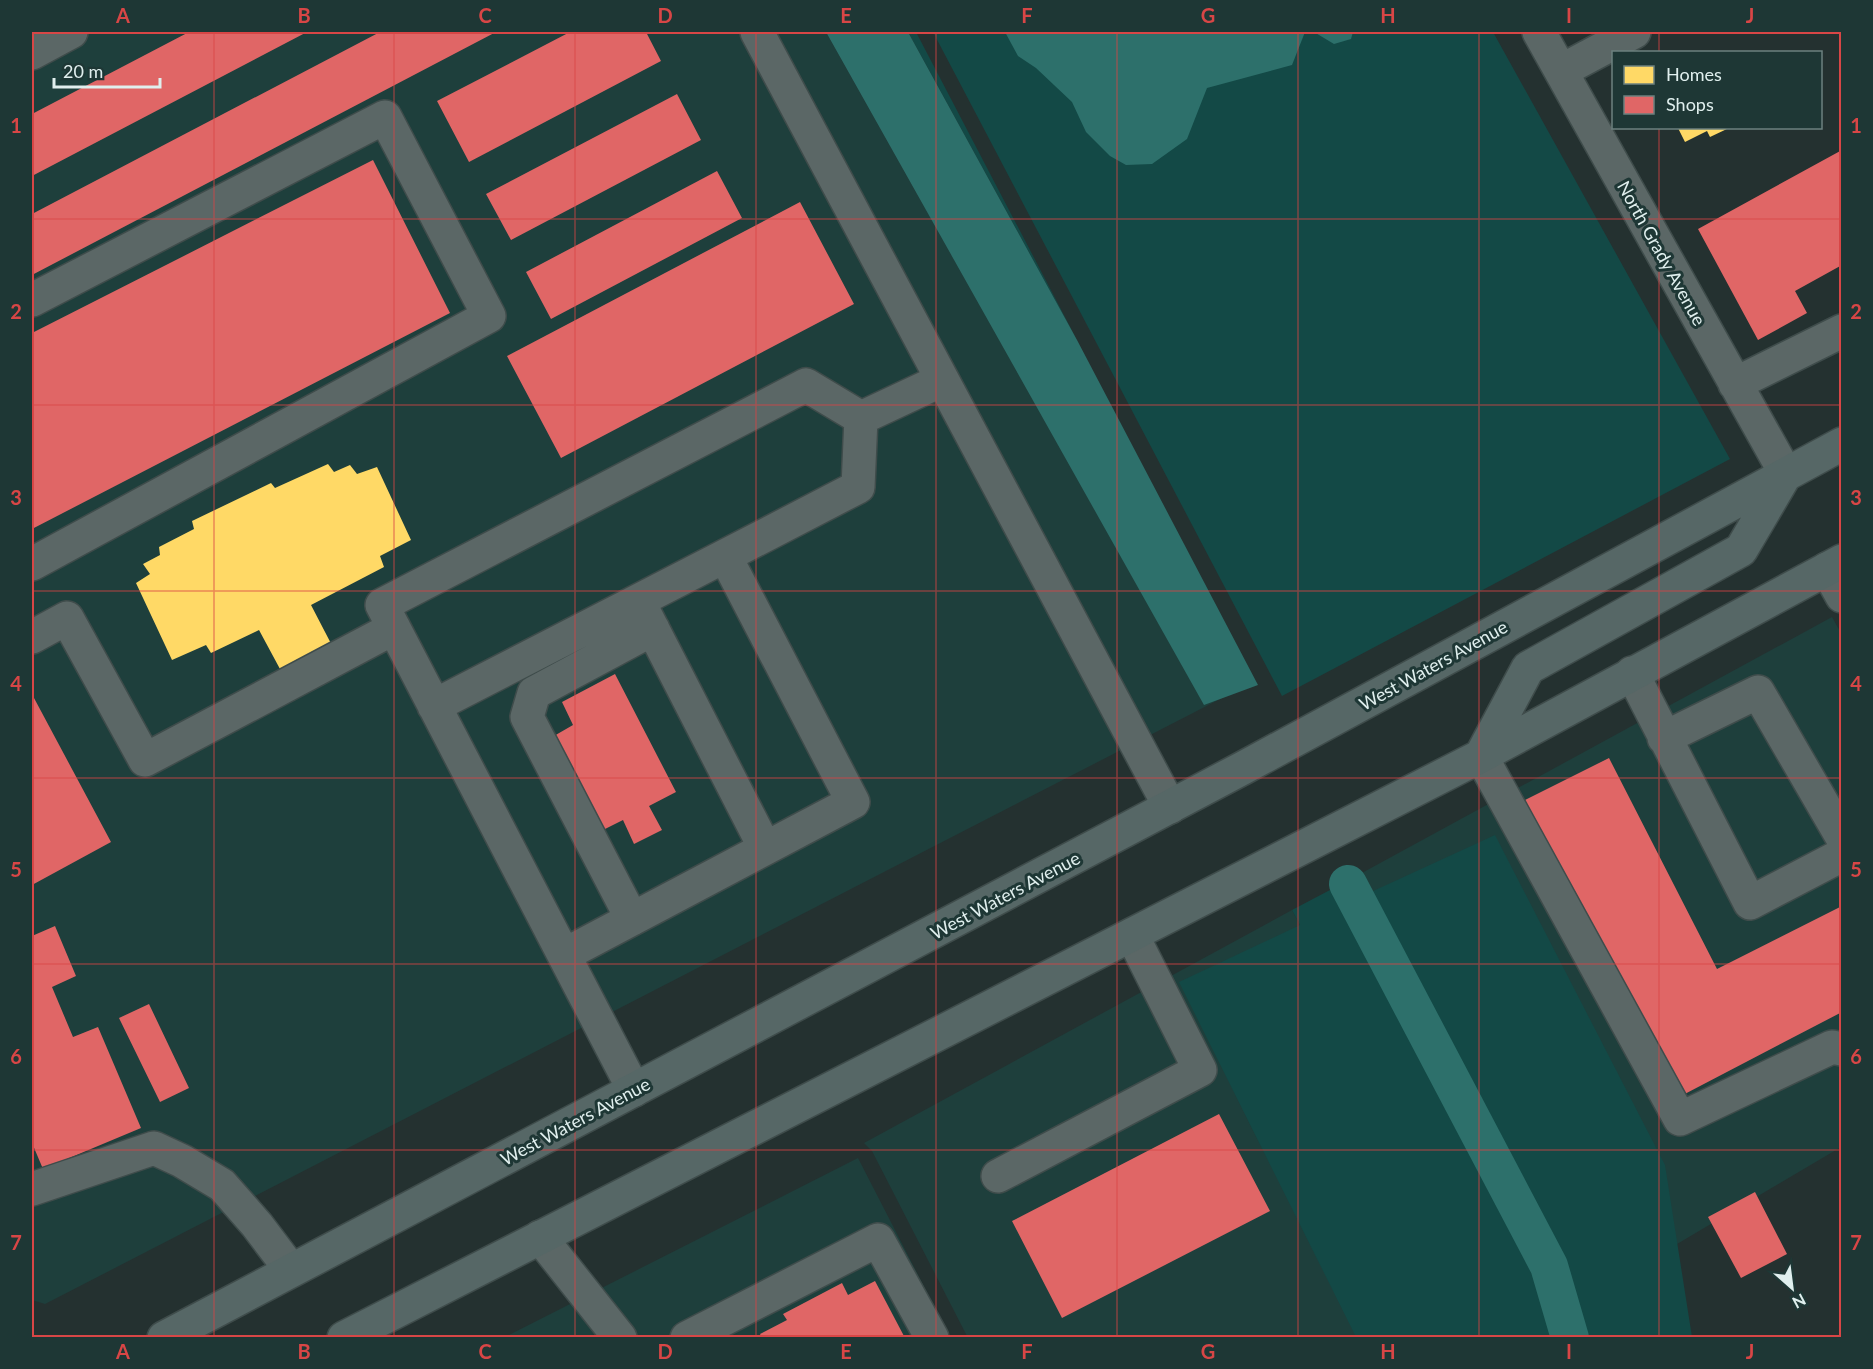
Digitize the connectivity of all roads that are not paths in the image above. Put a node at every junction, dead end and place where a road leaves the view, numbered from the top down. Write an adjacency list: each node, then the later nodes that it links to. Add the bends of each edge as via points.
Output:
1 (71, 32): 5 (street)
2 (757, 32): 9 (street)
3 (1539, 32): 6 (street, North Grady Avenue)
4 (1634, 32): 6 (street)
5 (32, 53)
6 (1561, 71): 10 (street, North Grady Avenue)
7 (32, 300): 16 (street, via 386,117 489,316)
8 (1842, 331): 10 (street)
9 (942, 380): 11 (street); 26 (street)
10 (1735, 384): 13 (street, North Grady Avenue)
11 (861, 418): 15 (street, via 858,487); 19 (street, via 806,385 382,606)
12 (1842, 444): 13 (main road, West Waters Avenue)
13 (1786, 474): 25 (main road, via 1741,550 1528,668); 26 (main road, West Waters Avenue)
14 (1842, 538): 17 (main road)
15 (725, 556): 18 (street); 28 (street, via 853,802)
16 (32, 564)
17 (1837, 576): 22 (main road)
18 (638, 600): 20 (street); 23 (street)
19 (394, 628): 21 (street, via 145,760 67,618); 23 (street)
20 (653, 629): 28 (street); 30 (street, via 534,693 527,717)
21 (32, 637)
22 (1632, 673): 24 (street); 25 (main road)
23 (434, 706): 32 (street)
24 (1664, 738): 27 (street, via 1758,692); 29 (street, via 1750,903)
25 (1481, 756): 31 (main road); 33 (street, via 1680,1119 1832,1047)
26 (1170, 807): 34 (main road, West Waters Avenue)
27 (1842, 837)
28 (765, 848): 30 (street)
29 (1842, 855)
30 (632, 919): 32 (street)
31 (1132, 936): 35 (street, via 1200,1070); 37 (main road)
32 (564, 955): 34 (street)
33 (1842, 1049)
34 (634, 1090): 38 (main road, West Waters Avenue)
35 (998, 1176)
36 (32, 1189): 38 (street, via 154,1148 222,1185)
37 (540, 1237): 40 (main road); 41 (street)
38 (291, 1270): 39 (main road, West Waters Avenue)
39 (164, 1338)
40 (344, 1338)
41 (620, 1338)
42 (687, 1338): 43 (street, via 878,1240)
43 (932, 1338)

